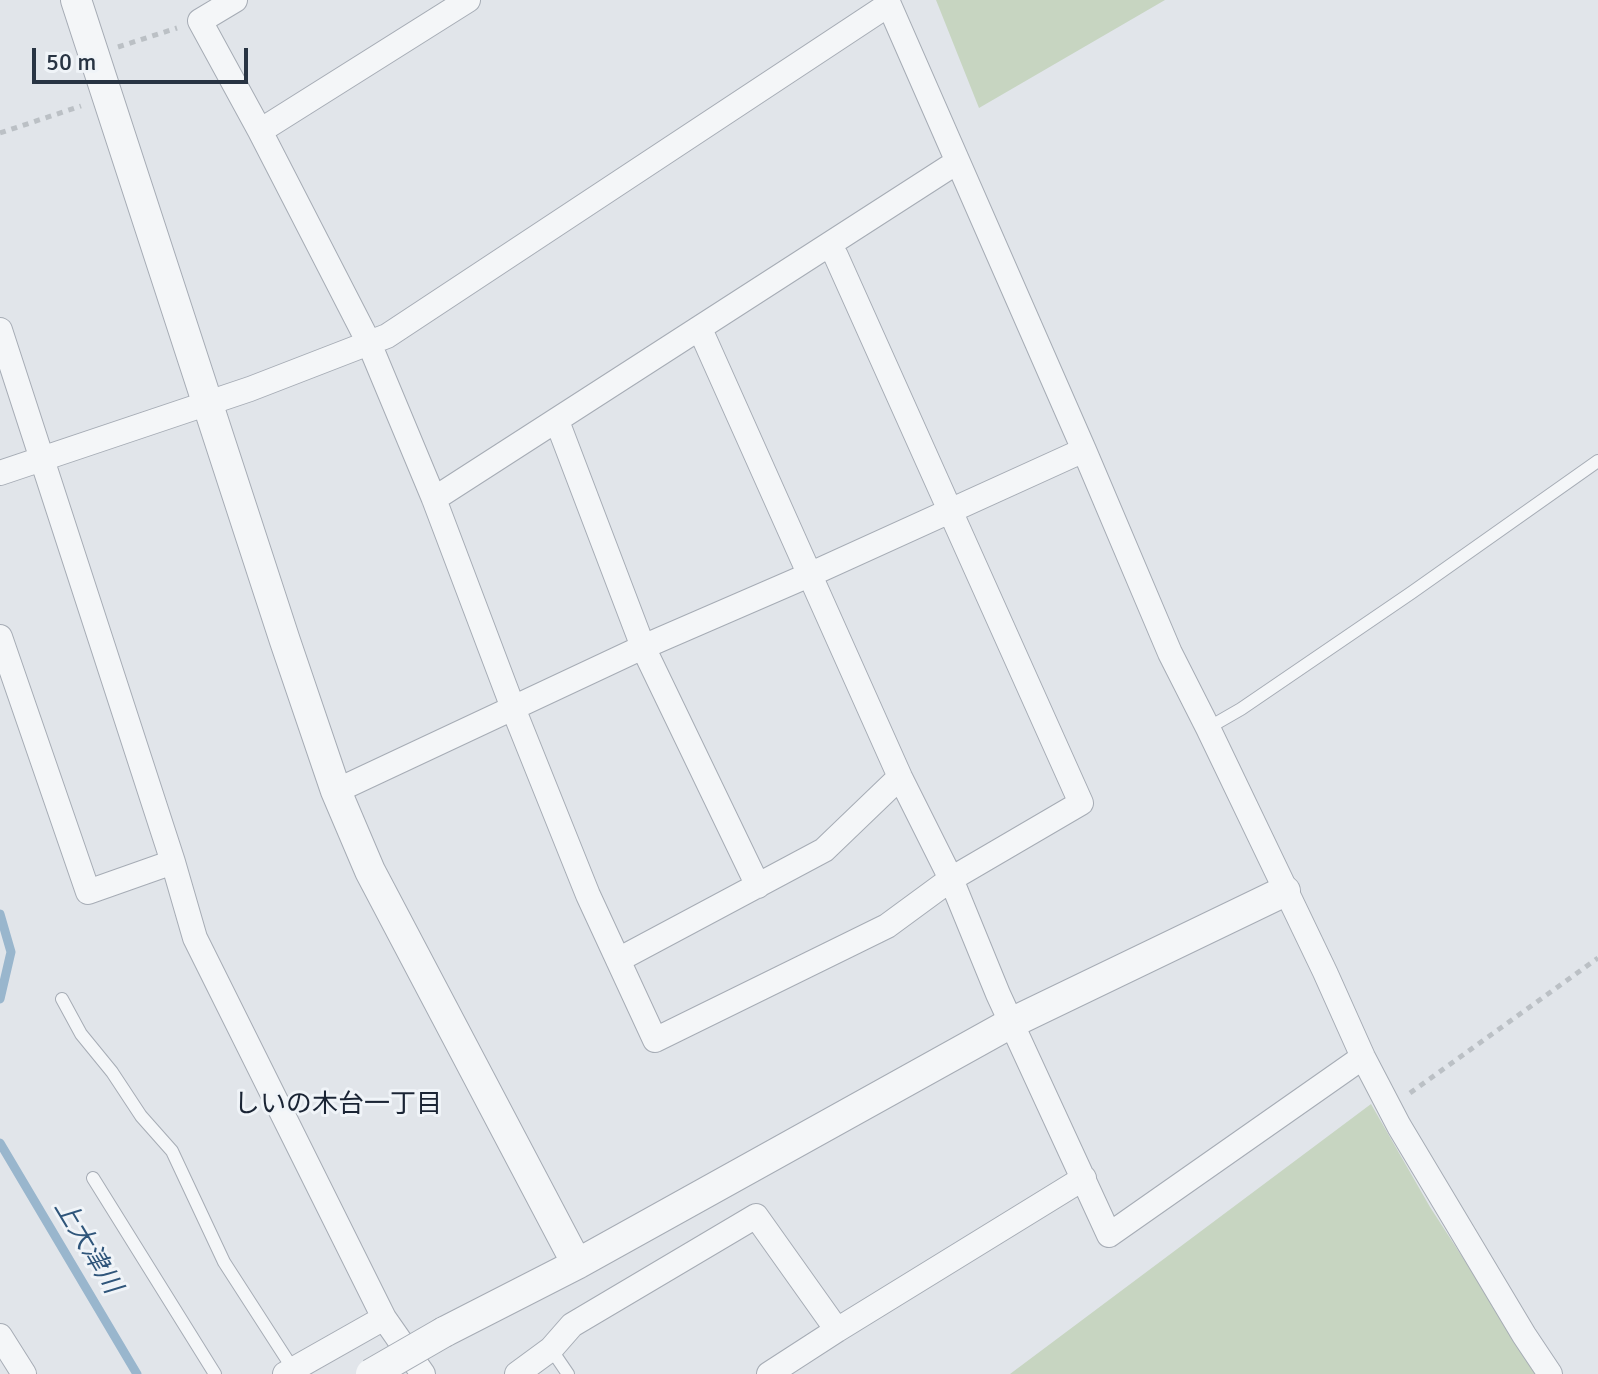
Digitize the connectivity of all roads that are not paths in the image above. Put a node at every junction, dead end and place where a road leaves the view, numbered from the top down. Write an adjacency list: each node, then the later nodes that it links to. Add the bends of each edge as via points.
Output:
1 (76, 0): 11 (street)
2 (235, 0): 5 (street, via 200,21)
3 (468, 0): 5 (street)
4 (887, 2): 6 (street); 10 (street, via 387,336)
5 (260, 131): 10 (street)
6 (957, 162): 7 (street); 13 (street)
7 (829, 246): 8 (street); 18 (street)
8 (700, 329): 12 (street); 19 (street)
9 (0, 330): 14 (street)
10 (369, 343): 11 (street); 17 (street)
11 (209, 402): 14 (street); 25 (street)
12 (557, 421): 17 (street); 21 (street)
13 (1084, 450): 18 (street); 23 (street, via 1170,653)
14 (41, 459): 16 (street); 26 (street)
15 (1598, 461): 23 (lane)
16 (0, 473)
17 (434, 499): 22 (street)
18 (950, 512): 19 (street); 27 (street, via 1081,803)
19 (809, 575): 21 (street); 24 (street)
20 (0, 637): 26 (street, via 88,892)
21 (643, 647): 22 (street); 28 (street)
22 (513, 708): 25 (street); 30 (street)
23 (1208, 728): 29 (street)
24 (900, 777): 27 (street); 28 (street, via 824,850)
25 (336, 791): 36 (street, via 377,886)
26 (173, 862): 37 (street, via 195,938)
27 (951, 879): 30 (street, via 887,926 655,1040); 32 (street)
28 (758, 886): 30 (street)
29 (1285, 891): 32 (street); 33 (street)
30 (618, 960)
31 (62, 999): 41 (lane, via 81,1034 172,1151 224,1262)
32 (1011, 1023): 35 (street); 36 (street)
33 (1363, 1057): 35 (street, via 1109,1235); 49 (street, via 1399,1126)
34 (93, 1178): 43 (lane)
35 (1084, 1178): 38 (street)
36 (577, 1264): 44 (street, bridge)
37 (384, 1318): 41 (street); 45 (street)
38 (837, 1330): 40 (street, via 756,1216 572,1325); 48 (street)
39 (0, 1336): 42 (street)
40 (551, 1349): 46 (street); 47 (lane)
41 (289, 1372)
42 (24, 1374)
43 (215, 1374)
44 (371, 1374)
45 (423, 1374)
46 (517, 1374)
47 (568, 1374)
48 (769, 1374)
49 (1550, 1374)

